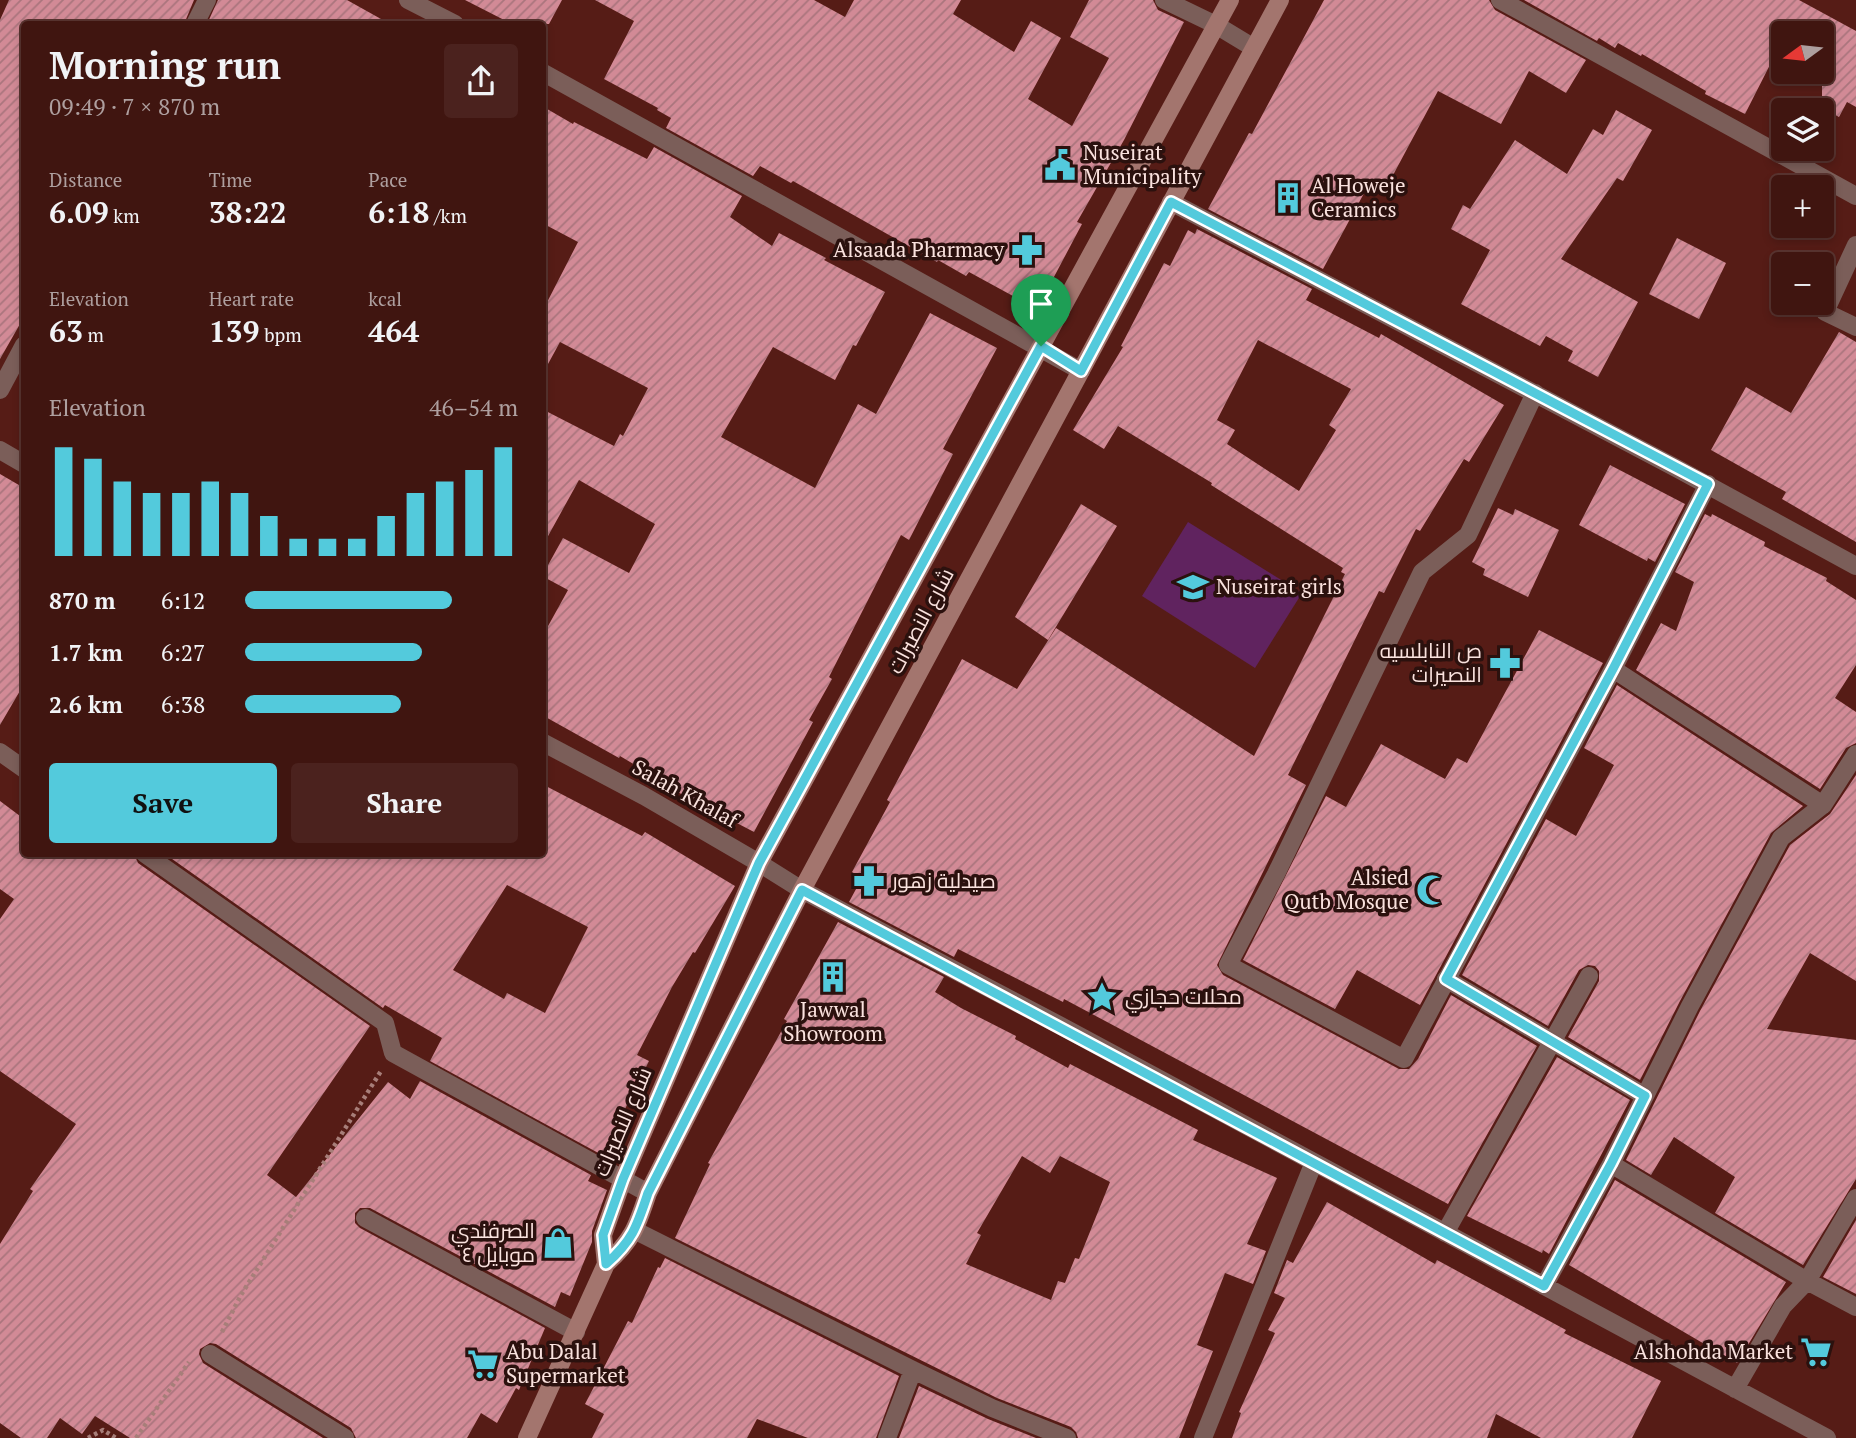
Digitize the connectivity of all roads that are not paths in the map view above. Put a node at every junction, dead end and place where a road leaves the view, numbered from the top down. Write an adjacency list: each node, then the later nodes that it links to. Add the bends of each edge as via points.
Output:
1 (207, 0): 7 (street)
2 (408, 0): 8 (street)
3 (1164, 0): 9 (street)
4 (1230, 0): 9 (main road, شارع النصيرات)
5 (1280, 0): 10 (main road, شارع النصيرات)
6 (1500, 0): 12 (street)
7 (196, 21)
8 (449, 21)
9 (1216, 25): 10 (street); 16 (main road, شارع النصيرات)
10 (1254, 48): 13 (main road, شارع النصيرات)
11 (546, 74): 16 (street)
12 (1856, 196)
13 (1171, 202): 18 (main road, شارع النصيرات); 20 (street)
14 (1856, 245): 15 (street, via 1825,312)
15 (1856, 327)
16 (1041, 346): 18 (street); 32 (main road, شارع النصيرات)
17 (21, 351): 19 (street)
18 (1081, 371): 33 (main road, شارع النصيرات)
19 (0, 390)
20 (1535, 393): 23 (street); 35 (street, via 1468,535 1422,572 1228,965 1404,1059)
21 (0, 450): 22 (street)
22 (21, 462)
23 (1708, 484): 24 (street); 25 (street)
24 (1856, 566)
25 (1613, 669): 30 (street); 35 (street)
26 (546, 744): 32 (street, Salah Khalaf)
27 (0, 752): 29 (street)
28 (1856, 754): 30 (street)
29 (21, 767)
30 (1823, 805): 37 (street, via 1781,838)
31 (149, 857): 40 (street, via 385,1023 393,1053)
32 (759, 863): 33 (street, Salah Khalaf); 40 (main road, شارع النصيرات)
33 (802, 890): 38 (street, Salah Khalaf); 41 (main road, شارع النصيرات)
34 (1589, 976): 36 (street)
35 (1446, 979): 36 (street)
36 (1552, 1039): 37 (street); 45 (street)
37 (1645, 1096): 39 (street)
38 (1314, 1162): 45 (street, Salah Khalaf); 59 (street)
39 (1611, 1164): 47 (street); 48 (street)
40 (623, 1179): 41 (street); 46 (main road, شارع النصيرات, via 603,1235)
41 (648, 1193): 44 (main road, شارع النصيرات)
42 (1856, 1198): 47 (street)
43 (365, 1217): 50 (street)
44 (636, 1231): 46 (main road, شارع النصيرات); 52 (street)
45 (1445, 1233): 48 (street, Salah Khalaf)
46 (606, 1264): 50 (main road, شارع النصيرات)
47 (1807, 1281): 49 (street); 53 (street, via 1783,1306)
48 (1544, 1286): 53 (street, Salah Khalaf)
49 (1856, 1307)
50 (576, 1332): 56 (main road, شارع النصيرات)
51 (210, 1354): 55 (street)
52 (913, 1370): 57 (street); 58 (street)
53 (1735, 1389): 54 (street, Salah Khalaf)
54 (1816, 1435)
55 (345, 1438)
56 (527, 1438)
57 (887, 1438)
58 (1067, 1438)
59 (1203, 1438)

